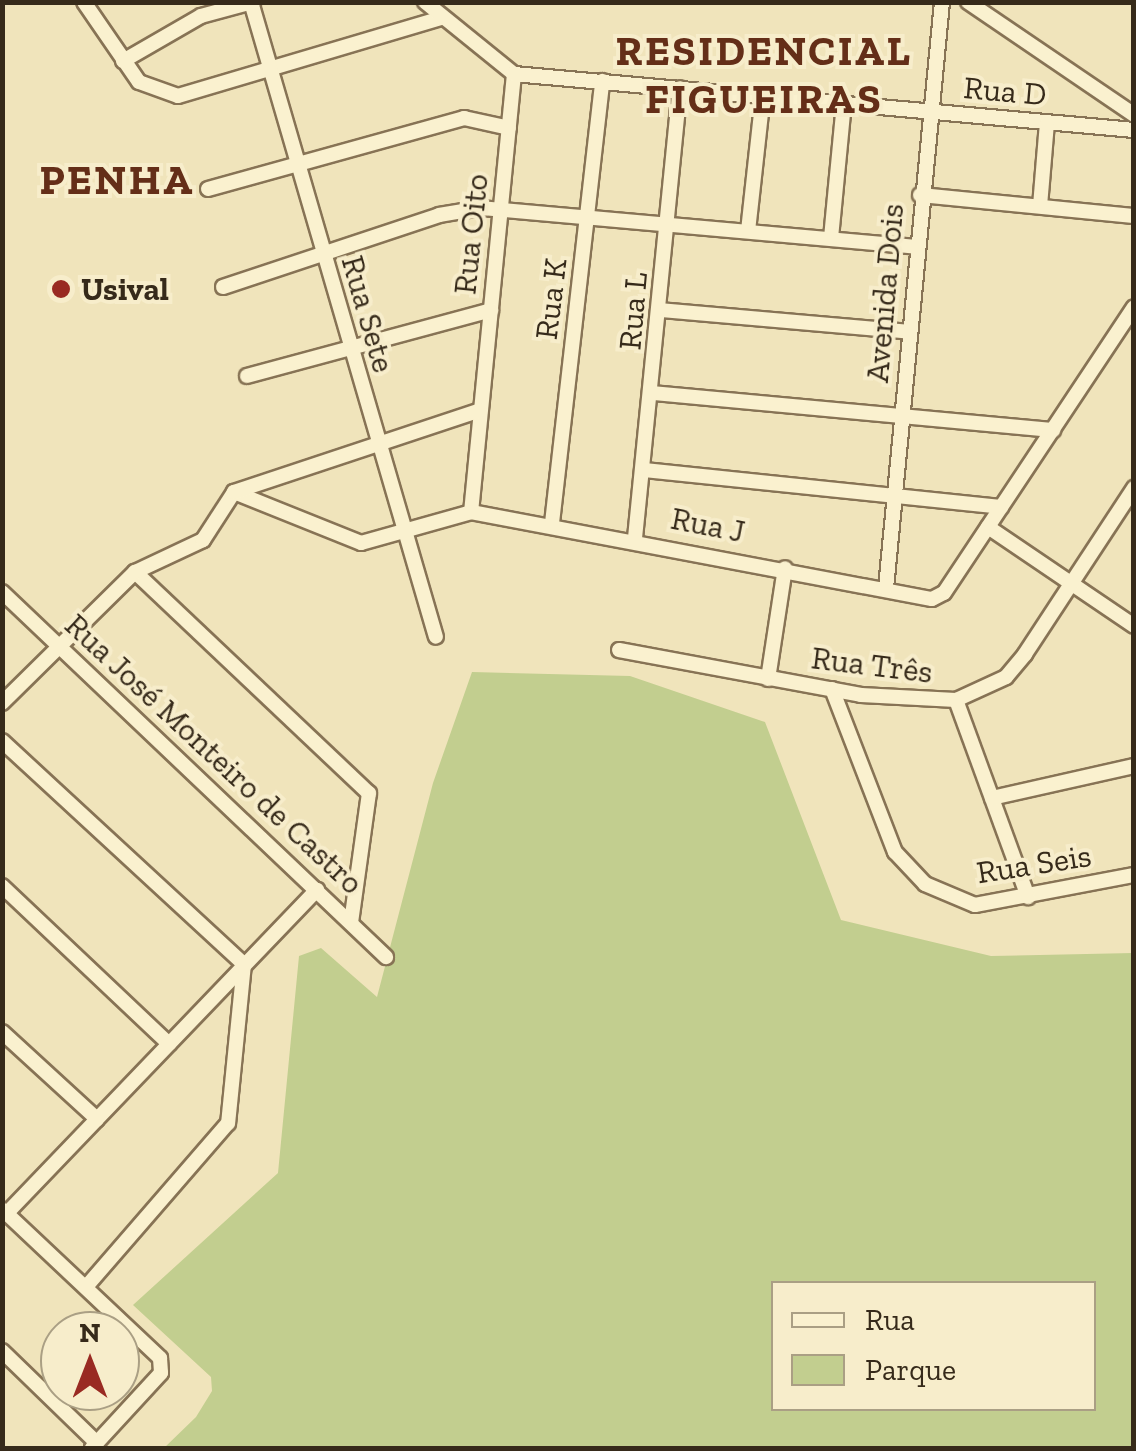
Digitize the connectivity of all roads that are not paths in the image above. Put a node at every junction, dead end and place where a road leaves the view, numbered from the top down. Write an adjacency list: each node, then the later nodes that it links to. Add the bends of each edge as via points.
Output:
1 (84, 2): 8 (street)
2 (424, 2): 7 (street)
3 (942, 2): 15 (street, Avenida Dois)
4 (968, 2): 16 (street)
5 (252, 3): 6 (street); 9 (street, Rua Sete)
6 (198, 9): 8 (street)
7 (442, 18): 9 (street); 10 (street)
8 (123, 61): 9 (street, via 139,82 178,96)
9 (269, 73): 20 (street, Rua Sete)
10 (514, 74): 11 (street, Rua D); 18 (street, Rua Oito)
11 (602, 81): 12 (street, Rua D); 26 (street, Rua K)
12 (680, 88): 13 (street, Rua D); 27 (street, Rua L)
13 (764, 95): 14 (street, Rua D); 28 (street)
14 (844, 103): 15 (street, Rua D); 29 (street)
15 (929, 112): 17 (street, Rua D); 22 (street, Avenida Dois)
16 (1134, 115)
17 (1047, 122): 19 (street, Rua D); 23 (street)
18 (509, 128): 20 (street, via 464,118); 24 (street, Rua Oito)
19 (1134, 130)
20 (298, 163): 21 (street); 31 (street, Rua Sete)
21 (208, 189)
22 (920, 195): 23 (street); 30 (street, Avenida Dois)
23 (1040, 206): 25 (street)
24 (502, 210): 26 (street); 31 (street, via 439,215); 34 (street, Rua Oito)
25 (1134, 216)
26 (588, 219): 27 (street); 50 (street, Rua K)
27 (669, 224): 28 (street); 35 (street, Rua L)
28 (748, 230): 29 (street)
29 (830, 238): 30 (street)
30 (915, 247): 36 (street, Avenida Dois)
31 (322, 255): 32 (street); 37 (street, Rua Sete)
32 (223, 288)
33 (1134, 307): 42 (street)
34 (492, 310): 37 (street); 40 (street, Rua Oito)
35 (660, 310): 36 (street); 39 (street, Rua L)
36 (909, 332): 41 (street, Avenida Dois)
37 (351, 351): 38 (street); 43 (street, Rua Sete)
38 (247, 376)
39 (653, 393): 41 (street); 44 (street, Rua L)
40 (480, 410): 43 (street); 49 (street, Rua Oito)
41 (902, 416): 42 (street); 47 (street, Avenida Dois)
42 (1052, 430): 48 (street)
43 (375, 442): 46 (street); 52 (street, Rua Sete)
44 (644, 470): 47 (street); 53 (street, Rua L)
45 (1134, 488): 56 (street, Rua Três)
46 (234, 492): 52 (street, via 361,543); 55 (street, via 203,540)
47 (893, 499): 48 (street); 57 (street, Avenida Dois)
48 (1001, 506): 51 (street)
49 (472, 512): 50 (street, Rua J); 52 (street)
50 (552, 523): 53 (street, Rua J)
51 (988, 527): 56 (street); 57 (street, Rua J, via 944,593 932,598)
52 (401, 532): 60 (street, Rua Sete)
53 (636, 538): 54 (street, Rua J)
54 (785, 568): 57 (street, Rua J); 63 (street)
55 (136, 572): 61 (street); 74 (street, via 370,793)
56 (1071, 584): 59 (street); 65 (street, Rua Três, via 1006,676)
57 (886, 588)
58 (2, 592): 61 (street, Rua José Monteiro de Castro)
59 (1134, 626)
60 (436, 637)
61 (58, 644): 66 (street); 72 (street, Rua José Monteiro de Castro)
62 (620, 650): 63 (street, Rua Três)
63 (768, 679): 64 (street, Rua Três)
64 (832, 689): 65 (street, Rua Três); 73 (street, Rua Seis, via 888,837 908,869 946,896 975,905)
65 (956, 700): 69 (street)
66 (2, 702)
67 (2, 742): 76 (street)
68 (1134, 766): 69 (street)
69 (992, 798): 73 (street)
70 (1134, 876): 73 (street, Rua Seis)
71 (2, 886): 78 (street)
72 (317, 890): 74 (street, Rua José Monteiro de Castro); 76 (street)
73 (1028, 897)
74 (351, 922): 75 (street, Rua José Monteiro de Castro)
75 (386, 957)
76 (244, 964): 78 (street); 81 (street, via 228,1123)
77 (2, 1032): 79 (street)
78 (169, 1044): 79 (street)
79 (97, 1120): 80 (street)
80 (5, 1211): 81 (street)
81 (86, 1287): 83 (street, via 162,1364)
82 (2, 1351): 83 (street)
83 (95, 1446)

